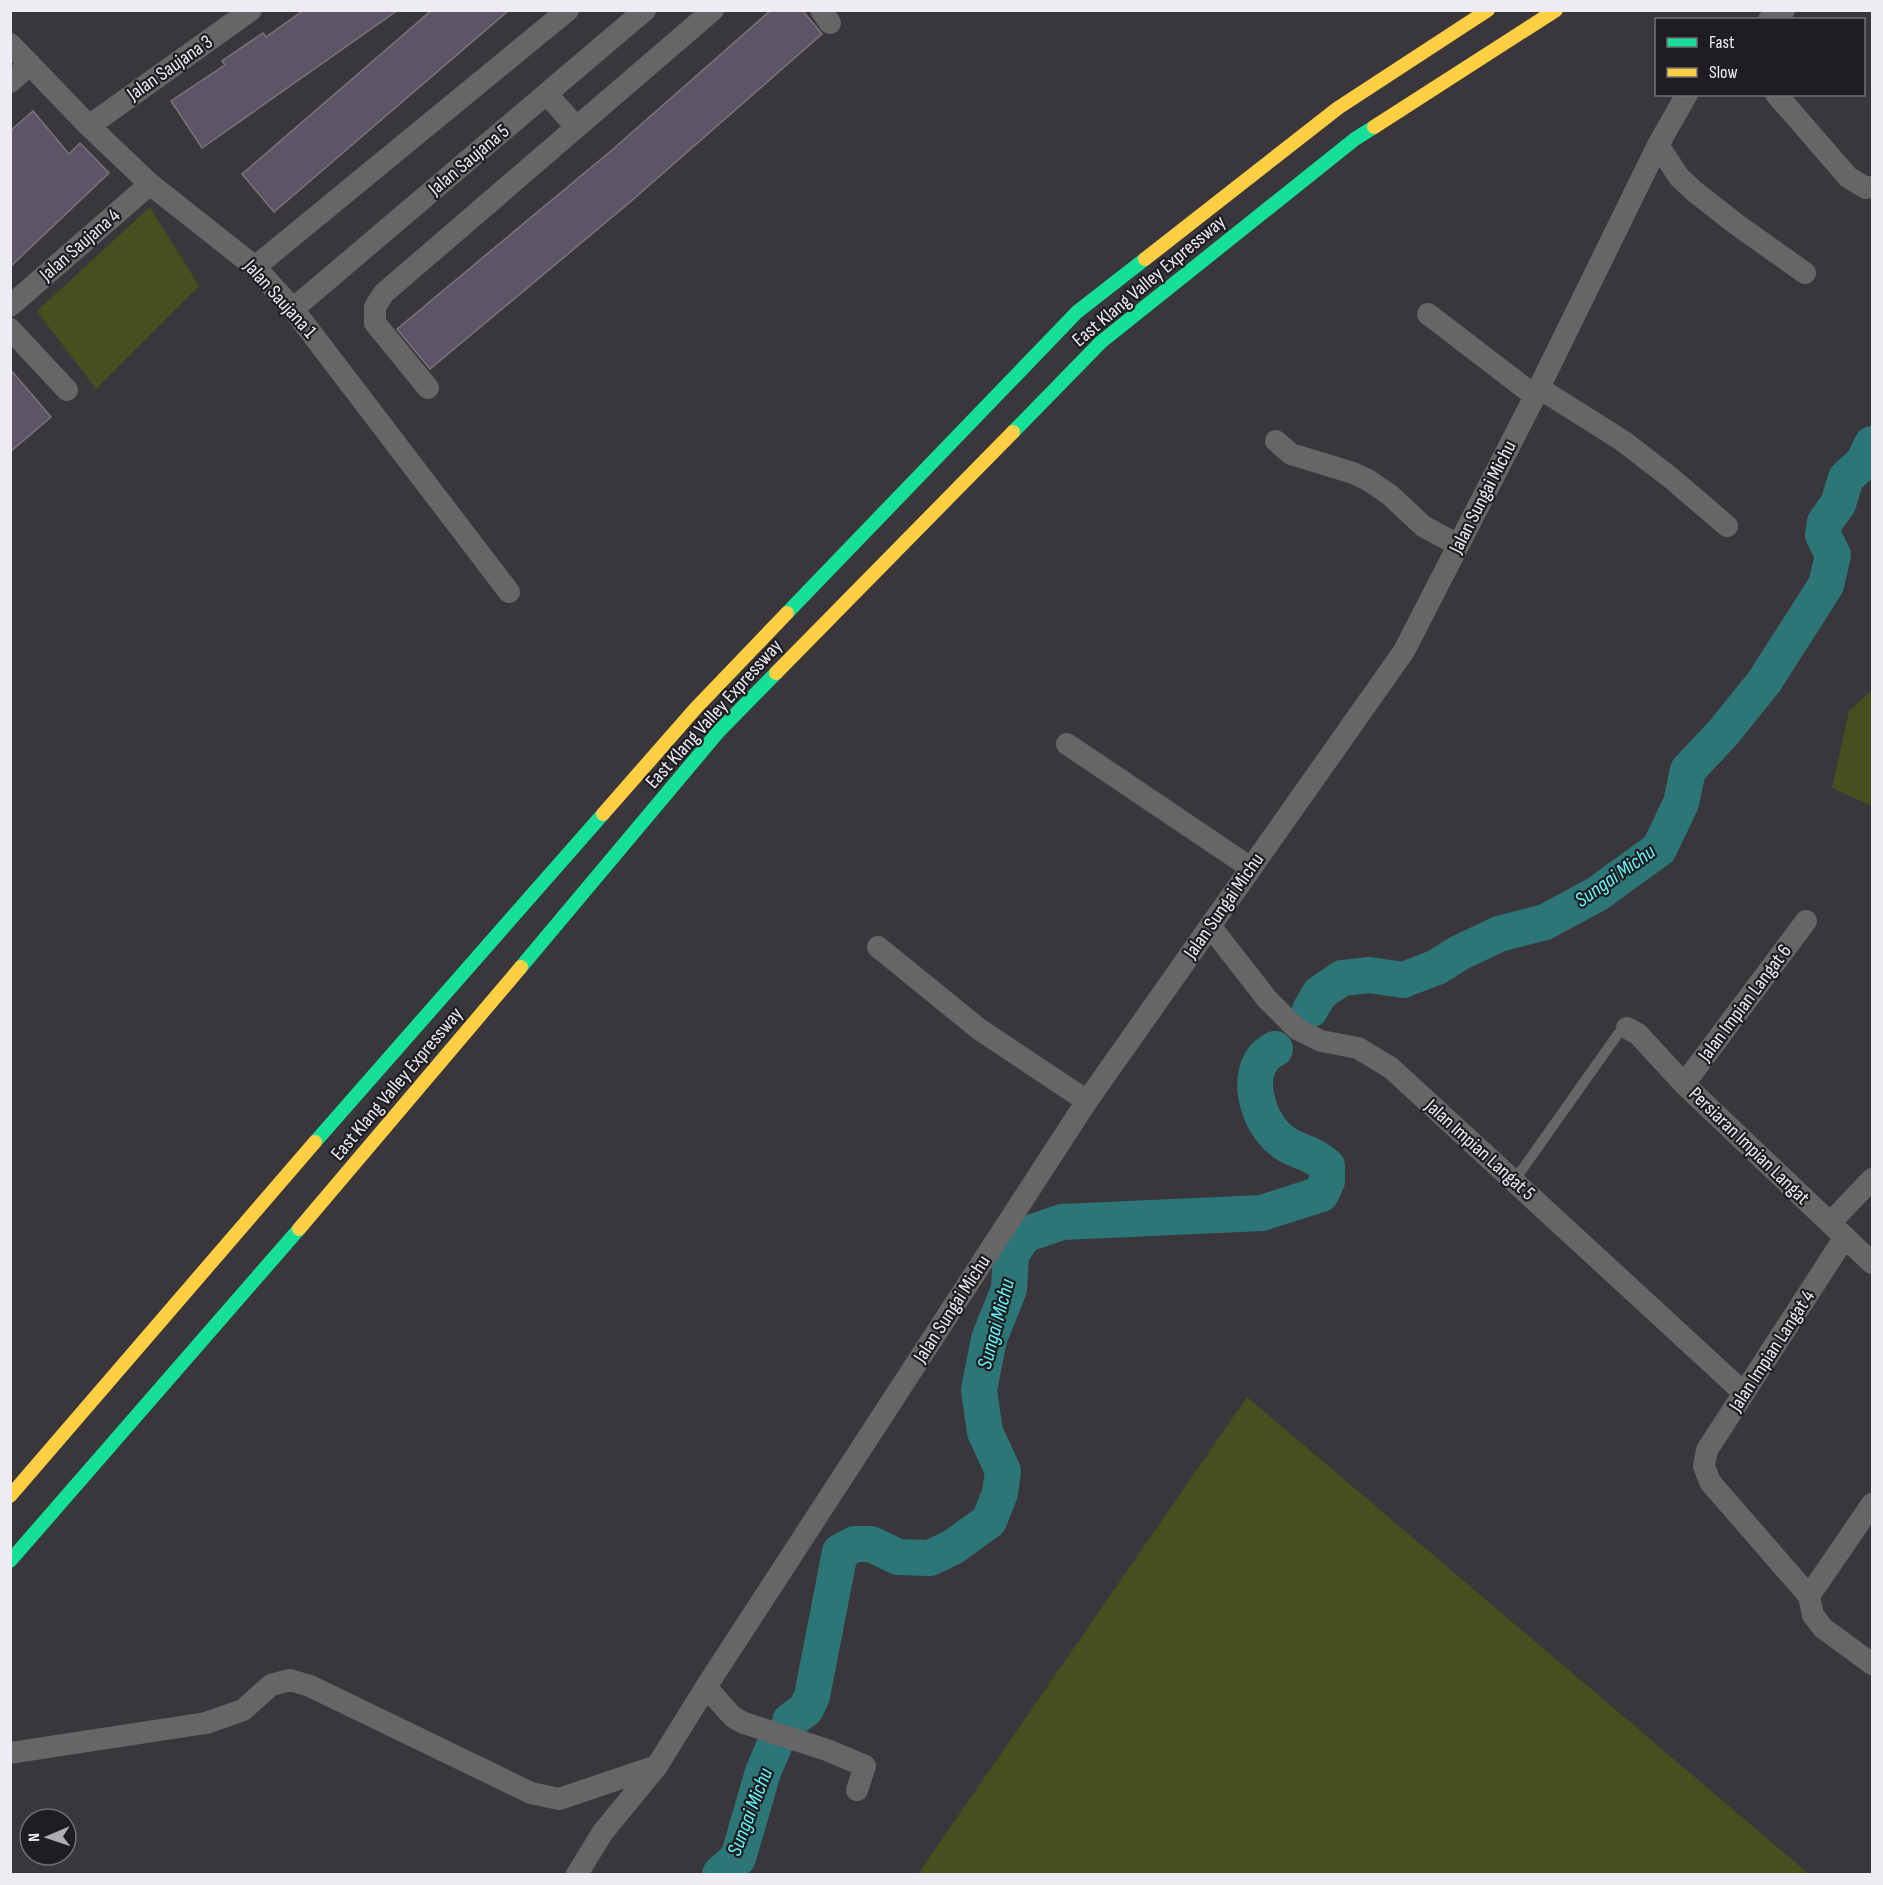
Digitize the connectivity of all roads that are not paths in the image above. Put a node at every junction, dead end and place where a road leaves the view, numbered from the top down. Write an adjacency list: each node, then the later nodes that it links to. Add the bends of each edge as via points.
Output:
1 (251, 10): 13 (street, Jalan Saujana 3)
2 (568, 10): 18 (street)
3 (645, 10): 10 (street, Jalan Saujana 5)
4 (713, 10): 14 (street)
5 (1488, 10): 44 (highway, East Klang Valley Expressway, via 1338,108 1077,312 695,709)
6 (1556, 10): 46 (highway, East Klang Valley Expressway, via 1355,139 1101,342 719,731 365,1152)
7 (10, 44): 8 (street, Jalan Saujana 1)
8 (30, 64): 9 (street); 13 (street, Jalan Saujana 1)
9 (10, 82)
10 (546, 94): 14 (street); 21 (street, Jalan Saujana 5)
11 (1687, 96): 15 (street, Jalan Sungai Michu)
12 (1778, 96): 17 (street, via 1848,177 1866,188)
13 (89, 126): 16 (street, Jalan Saujana 1)
14 (576, 127): 24 (street, via 384,293 375,307 375,323)
15 (1658, 146): 19 (street, via 1694,191); 26 (street, Jalan Sungai Michu)
16 (150, 184): 18 (street, Jalan Saujana 1); 20 (street, Jalan Saujana 4)
17 (1872, 187)
18 (255, 267): 21 (street, Jalan Saujana 1)
19 (1805, 273)
20 (10, 306)
21 (293, 309): 30 (street, Jalan Saujana 1)
22 (1428, 314): 26 (street)
23 (10, 329): 25 (street)
24 (428, 388)
25 (67, 390)
26 (1537, 392): 28 (street, via 1623,441); 29 (street, Jalan Sungai Michu)
27 (1275, 441): 29 (street, via 1291,454 1368,480 1423,526)
28 (1727, 526)
29 (1458, 545): 32 (street, Jalan Sungai Michu, via 1404,651)
30 (509, 592)
31 (1067, 744): 32 (street)
32 (1251, 868): 34 (street, Jalan Sungai Michu)
33 (1806, 921): 37 (street, Jalan Impian Langat 6)
34 (1210, 926): 38 (street, Jalan Sungai Michu); 40 (street, Jalan Impian Langat 5, via 1267,999 1297,1029 1321,1041 1358,1048 1391,1068)
35 (878, 948): 38 (street, via 979,1029)
36 (1627, 1028): 37 (street, Persiaran Impian Langat, via 1638,1034); 40 (lane, via 1618,1034)
37 (1684, 1084): 41 (street, Persiaran Impian Langat)
38 (1087, 1101): 49 (street, Jalan Sungai Michu)
39 (1872, 1179): 41 (street, Jalan Impian Langat 4)
40 (1514, 1181): 43 (street, Jalan Impian Langat 5)
41 (1837, 1230): 42 (street, Persiaran Impian Langat); 43 (street, Jalan Impian Langat 4)
42 (1872, 1263)
43 (1744, 1393): 47 (street, Jalan Impian Langat 4, via 1707,1450 1704,1466 1710,1482)
44 (10, 1496)
45 (1872, 1504): 47 (street)
46 (10, 1561)
47 (1809, 1596): 48 (street, via 1813,1615 1823,1628)
48 (1872, 1664)
49 (706, 1687): 51 (street, Jalan Sungai Michu); 52 (street, via 733,1717 744,1723 865,1766)
50 (10, 1753): 51 (street, via 206,1723 243,1710 272,1685 290,1680 310,1686 531,1793 559,1799)
51 (657, 1766): 53 (street, Jalan Sungai Michu, via 603,1832)
52 (857, 1790)
53 (577, 1875)

